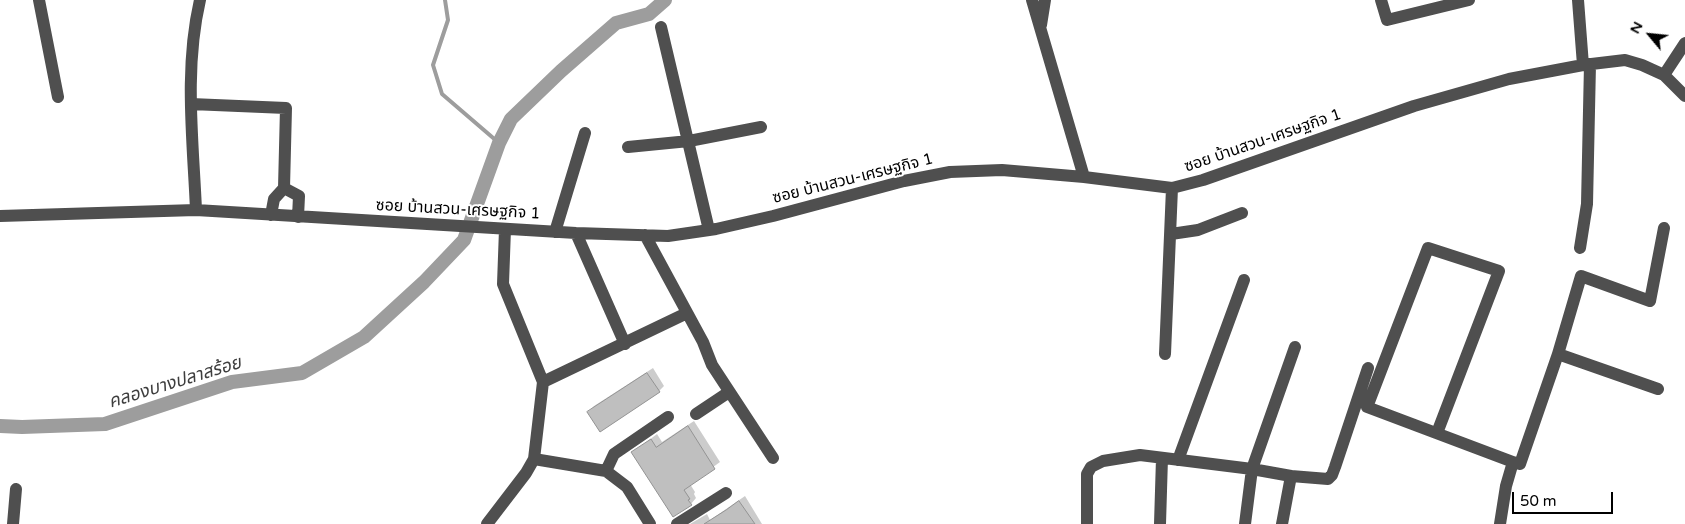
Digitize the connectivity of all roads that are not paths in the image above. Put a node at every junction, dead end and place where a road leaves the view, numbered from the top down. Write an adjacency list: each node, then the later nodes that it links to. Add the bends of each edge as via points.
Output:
1 (39, 0): 14 (street)
2 (200, 0): 15 (street, via 194,27)
3 (1032, 0): 9 (street)
4 (1045, 0): 9 (street)
5 (1381, 0): 7 (street, via 1387,20)
6 (1578, 0): 11 (street)
7 (1461, 1)
8 (661, 27): 18 (street)
9 (1040, 30): 20 (street)
10 (1685, 43): 12 (street)
11 (1586, 65): 12 (street, ซอย บ้านสวน-เศรษฐกิจ 1, via 1625,60); 22 (street, ซอย บ้านสวน-เศรษฐกิจ 1, via 1509,79 1414,106); 35 (street, via 1586,204)
12 (1664, 75): 13 (street, ซอย บ้านสวน-เศรษฐกิจ 1)
13 (1685, 96)
14 (58, 97)
15 (191, 104): 21 (street, via 286,108); 23 (street)
16 (761, 127): 18 (street)
17 (585, 133): 31 (street)
18 (689, 141): 19 (street); 30 (street)
19 (628, 147)
20 (1084, 177): 22 (street, ซอย บ้านสวน-เศรษฐกิจ 1); 30 (street, ซอย บ้านสวน-เศรษฐกิจ 1, via 1002,170 950,172)
21 (284, 188): 25 (street, via 274,199); 27 (street, via 298,196)
22 (1172, 188): 33 (street)
23 (196, 210): 25 (street, ซอย บ้านสวน-เศรษฐกิจ 1); 26 (street, ซอย บ้านสวน-เศรษฐกิจ 1)
24 (1242, 214): 33 (street, via 1198,230)
25 (271, 215): 27 (street, ซอย บ้านสวน-เศรษฐกิจ 1)
26 (0, 216)
27 (298, 217): 29 (street, ซอย บ้านสวน-เศรษฐกิจ 1)
28 (1664, 228): 41 (street, via 1650,301 1580,276)
29 (505, 229): 31 (street, ซอย บ้านสวน-เศรษฐกิจ 1); 43 (street, via 503,284)
30 (710, 230): 34 (street, ซอย บ้านสวน-เศรษฐกิจ 1, via 668,236)
31 (555, 232): 32 (street, ซอย บ้านสวน-เศรษฐกิจ 1)
32 (576, 234): 34 (street, ซอย บ้านสวน-เศรษฐกิจ 1); 38 (street)
33 (1171, 234): 40 (street)
34 (645, 235): 37 (street)
35 (1580, 248)
36 (1244, 280): 52 (street)
37 (687, 313): 38 (street); 45 (street)
38 (625, 344): 43 (street)
39 (1295, 347): 54 (street)
40 (1165, 354)
41 (1558, 354): 44 (street); 53 (street, via 1520,464)
42 (1368, 368): 56 (street, via 1332,475 1328,480)
43 (543, 382): 51 (street)
44 (1658, 389)
45 (729, 392): 46 (street); 49 (street)
46 (696, 414)
47 (668, 417): 55 (street, via 614,454)
48 (1437, 433): 48 (street, via 1498,271 1428,248 1367,407); 53 (street)
49 (773, 458)
50 (1162, 458): 52 (street); 63 (street, via 1140,455 1103,461 1091,468 1087,474); 64 (street)
51 (534, 459): 55 (street); 60 (street)
52 (1178, 460): 54 (street)
53 (1513, 462): 67 (street)
54 (1252, 469): 56 (street); 65 (street)
55 (606, 471): 61 (street, via 627,488)
56 (1291, 476): 66 (street)
57 (16, 489): 59 (street)
58 (726, 493): 62 (street)
59 (13, 524)
60 (487, 524)
61 (650, 524)
62 (677, 524)
63 (1087, 524)
64 (1160, 524)
65 (1245, 524)
66 (1282, 524)
67 (1500, 524)

